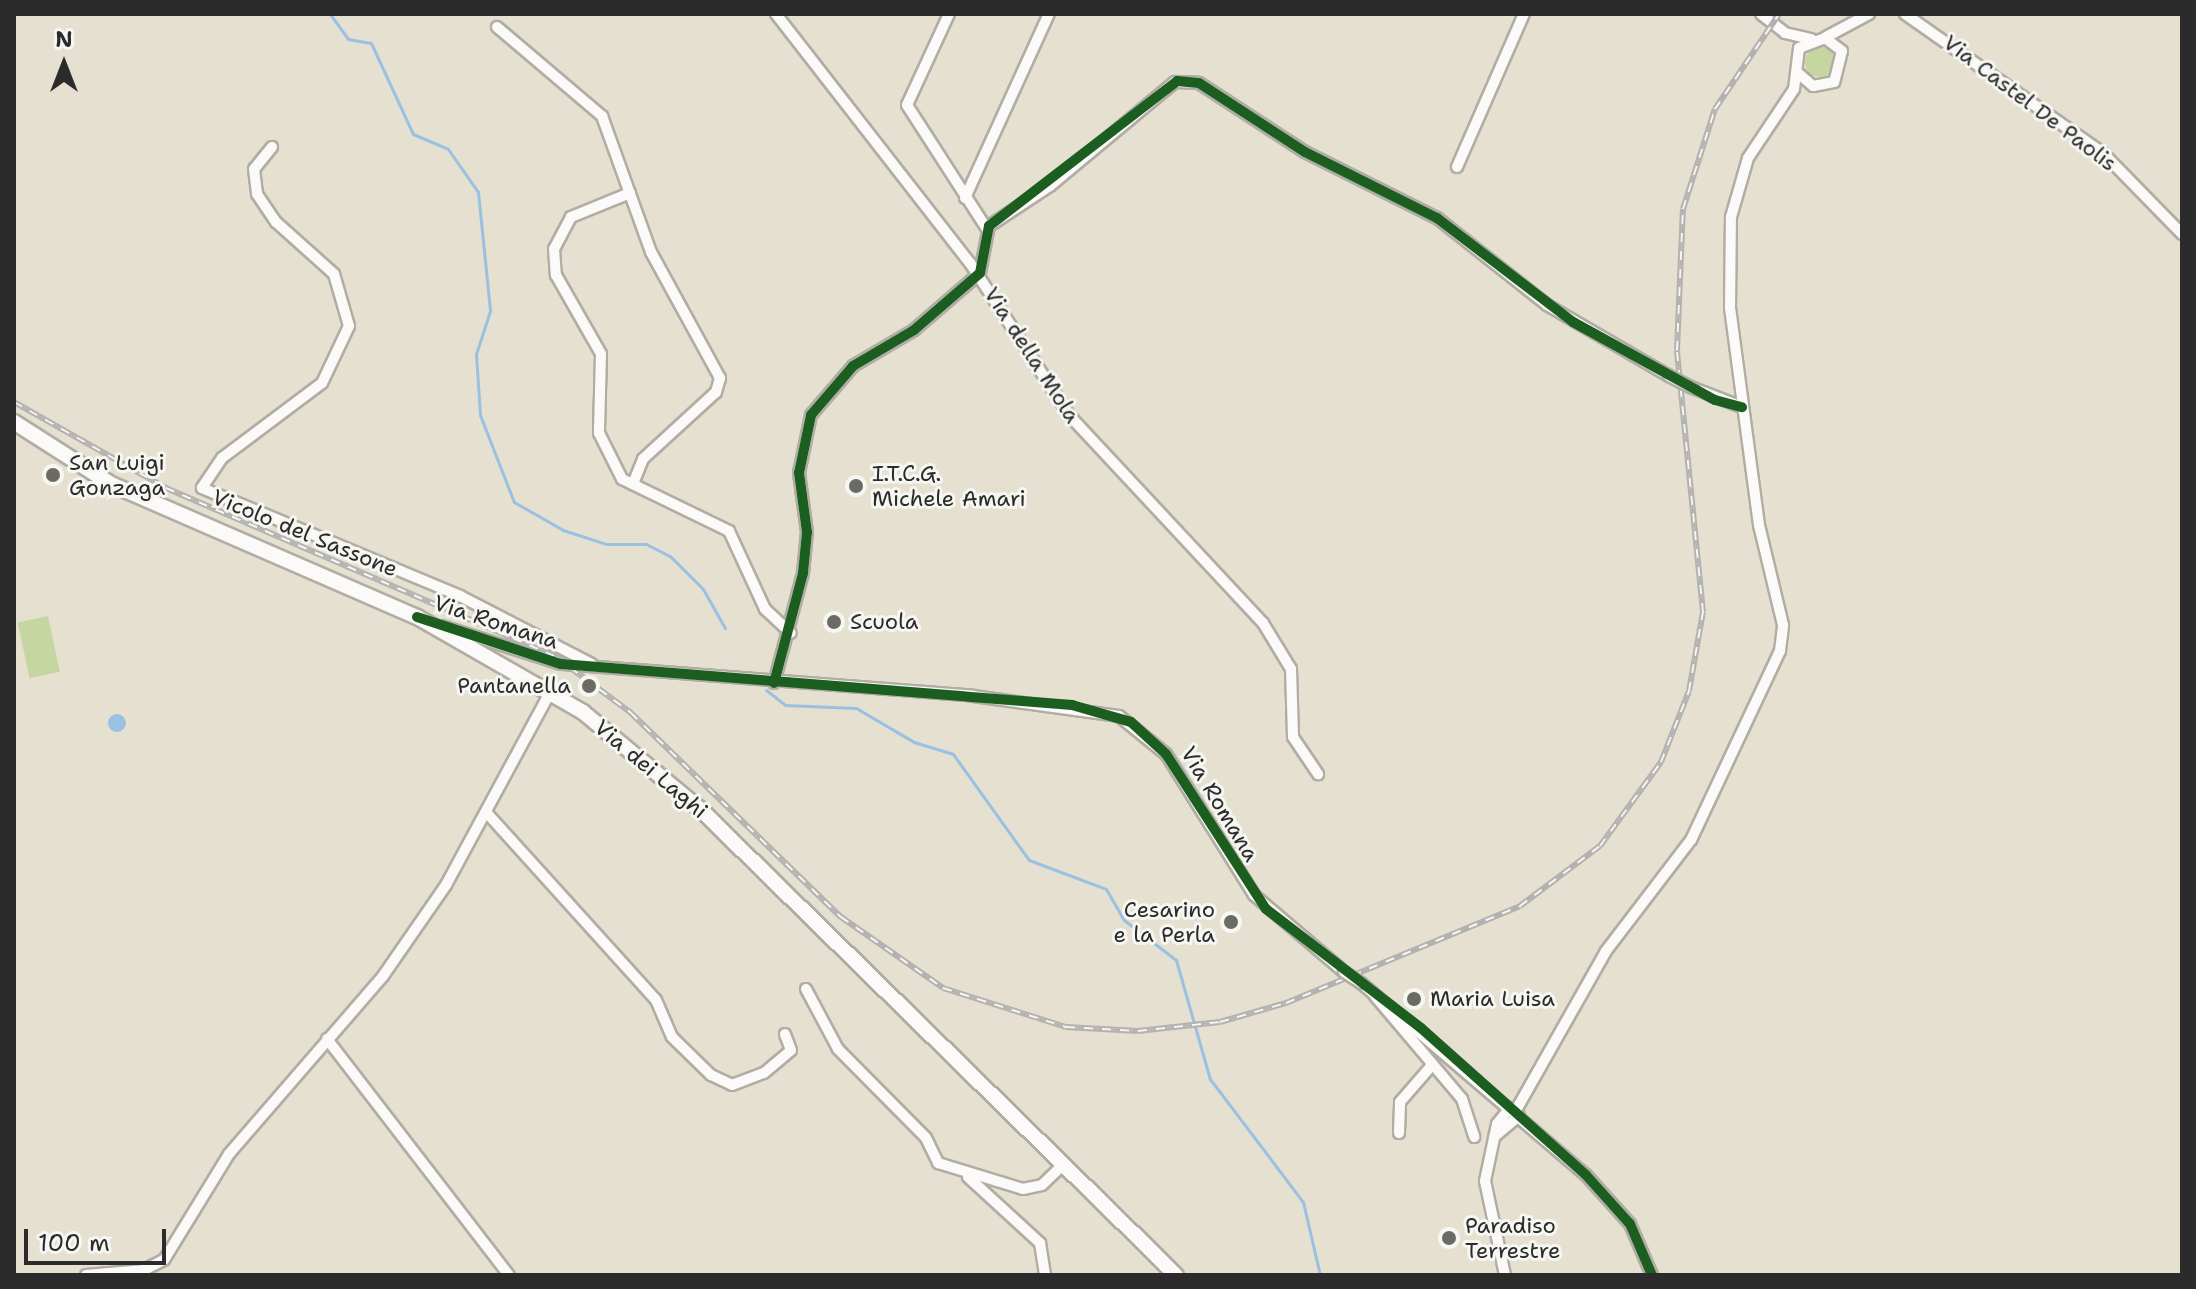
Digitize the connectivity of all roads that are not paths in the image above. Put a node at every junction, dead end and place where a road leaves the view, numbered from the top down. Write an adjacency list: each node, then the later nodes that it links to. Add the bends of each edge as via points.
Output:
1 (776, 14): 24 (street, Via della Mola)
2 (949, 14): 21 (street, via 907,105)
3 (1049, 14): 21 (street)
4 (1524, 14): 19 (street)
5 (1761, 14): 10 (street)
6 (1869, 14): 9 (street)
7 (1905, 14): 23 (street, Via Castel De Paolis, via 2104,154)
8 (497, 27): 20 (street, via 525,58 601,115)
9 (1847, 28): 11 (street); 13 (street)
10 (1785, 33): 12 (street); 14 (street)
11 (1825, 38): 12 (street); 13 (street)
12 (1811, 39): 14 (street)
13 (1842, 51): 16 (street, via 1842,72 1834,82)
14 (1796, 56): 15 (street)
15 (1797, 72): 16 (street); 17 (street)
16 (1807, 83): 17 (street)
17 (1788, 101): 25 (street, via 1748,158 1732,207 1729,296)
18 (272, 147): 30 (street, Vicolo del Sassone, via 254,169 257,194 276,222 334,274 349,326 327,378 222,458 202,488 460,596)
19 (1457, 167)
20 (630, 193): 27 (street, via 656,264 720,382 643,459); 27 (street, via 571,217 553,261 601,354 599,433 611,463)
21 (965, 198): 22 (street)
22 (987, 229): 24 (street); 25 (street, bridge, via 1050,186 1166,87 1192,81 1305,152 1437,218 1547,305 1669,376)
23 (2182, 234)
24 (978, 274): 29 (street, via 910,333 853,366 809,418 799,485 807,536); 33 (street, Via della Mola, via 1078,426 1263,623 1290,666 1293,737)
25 (1742, 407): 40 (street, via 1783,625 1780,651 1691,840 1606,951)
26 (14, 422): 28 (main road, Via dei Laghi, via 128,492)
27 (633, 484): 29 (street, via 727,528 765,609)
28 (417, 617): 30 (street, Via Romana, via 536,658); 32 (main road, Via dei Laghi)
29 (791, 633): 31 (street)
30 (597, 667): 31 (street, Via Romana)
31 (774, 683): 36 (street, Via Romana, bridge, via 1072,705 1131,722 1169,758 1254,895)
32 (551, 691): 34 (street); 43 (main road, Via dei Laghi, via 689,798)
33 (1318, 774)
34 (486, 812): 37 (street, via 656,1000 672,1037 711,1075 732,1085 764,1073 791,1050); 38 (street, via 392,963)
35 (806, 989): 44 (street, via 838,1049 926,1138 938,1163)
36 (1372, 991): 39 (street); 40 (street, Via Romana)
37 (785, 1034)
38 (327, 1039): 45 (street, via 229,1154); 47 (street)
39 (1432, 1065): 41 (street, via 1400,1102); 42 (street, via 1462,1099)
40 (1514, 1112): 50 (street, via 1494,1137 1485,1187); 51 (street, Via Romana, via 1612,1202)
41 (1399, 1133)
42 (1474, 1137)
43 (1063, 1165): 44 (street, via 1042,1185 1023,1189); 49 (main road, Via dei Laghi)
44 (963, 1173): 48 (street, via 1040,1243)
45 (158, 1271): 46 (street)
46 (86, 1275)
47 (509, 1275)
48 (1045, 1275)
49 (1176, 1275)
50 (1505, 1275)
51 (1652, 1275)

